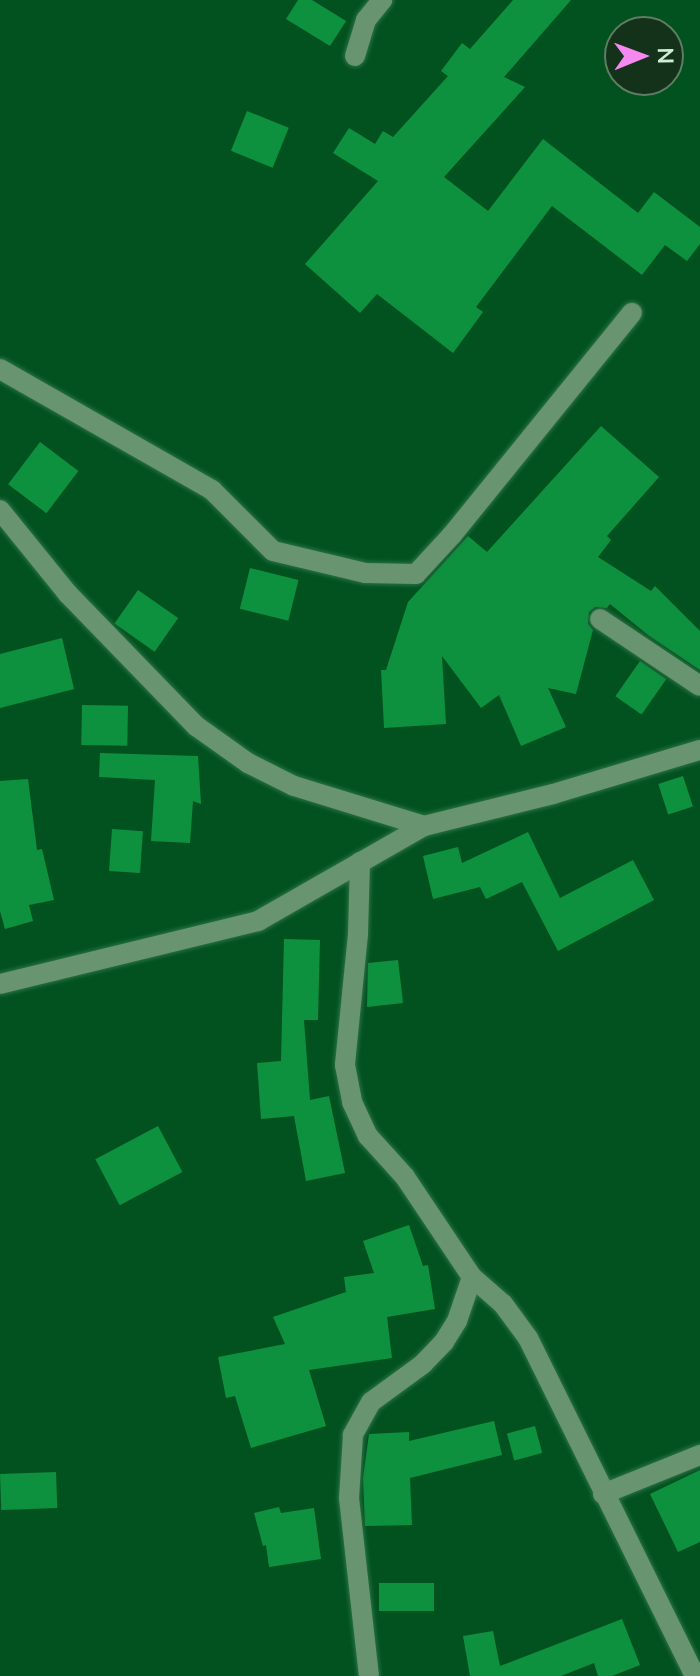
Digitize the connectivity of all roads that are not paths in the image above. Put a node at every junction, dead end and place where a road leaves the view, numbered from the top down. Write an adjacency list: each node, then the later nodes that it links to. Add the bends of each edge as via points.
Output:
1 (382, 0): 2 (street, via 366,20)
2 (355, 56)
3 (632, 313): 4 (street, via 416,574 365,573 273,551 212,490)
4 (0, 369)
5 (0, 510): 9 (street, via 68,594 196,726 248,763 294,786)
6 (600, 619): 7 (street)
7 (700, 686)
8 (700, 750): 9 (street)
9 (424, 826): 10 (street)
10 (360, 862): 11 (street, via 258,921); 12 (street, via 345,1054 352,1102 368,1136 405,1177)
11 (0, 984)
12 (472, 1277): 14 (street, via 503,1304 528,1338); 15 (street, via 444,1342 371,1402 353,1435 349,1498)
13 (700, 1455): 14 (street)
14 (603, 1494): 16 (street)
15 (369, 1676)
16 (695, 1676)

